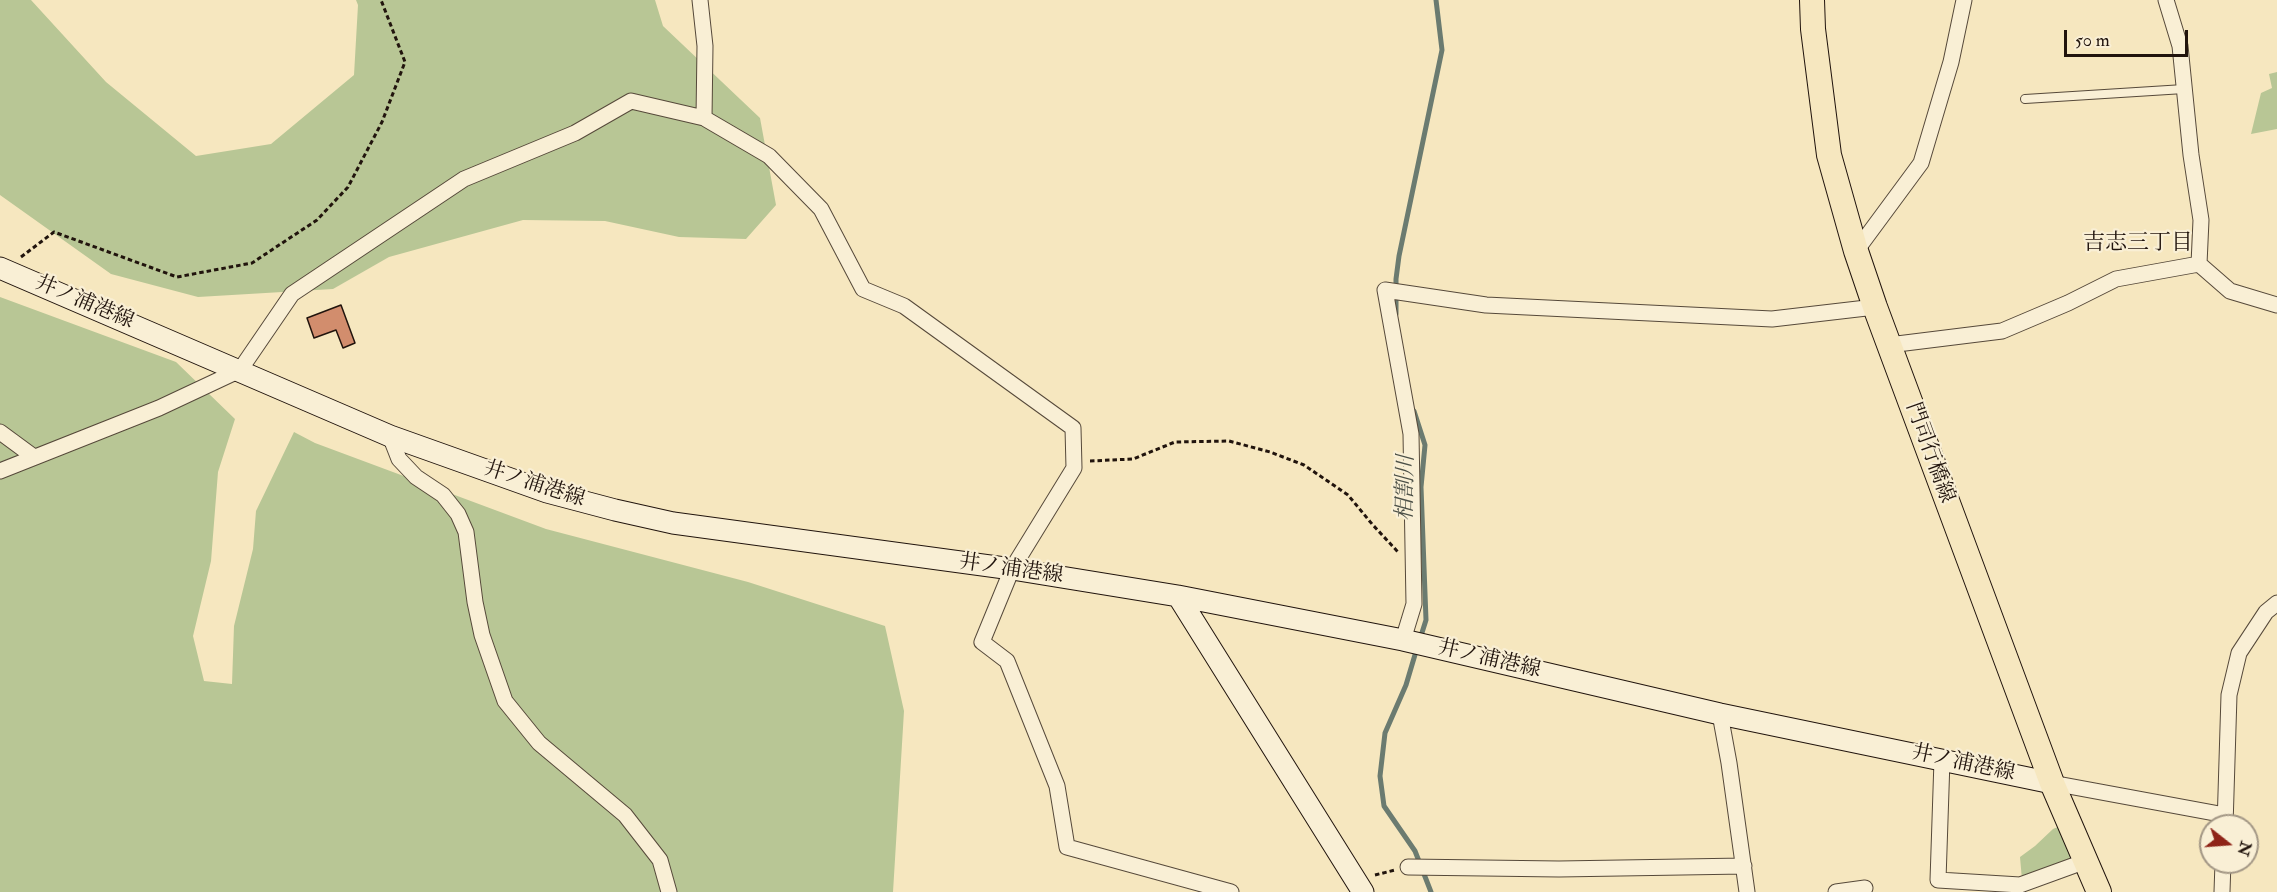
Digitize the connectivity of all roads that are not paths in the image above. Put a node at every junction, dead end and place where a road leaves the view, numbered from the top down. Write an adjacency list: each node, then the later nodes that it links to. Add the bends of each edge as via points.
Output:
1 (700, 0): 7 (street, via 705,46)
2 (1812, 0): 8 (main road, 門司行橋線, via 1829,155)
3 (1964, 0): 8 (street, via 1951,62 1921,163)
4 (2166, 0): 5 (street, via 2180,46)
5 (2184, 89): 6 (lane); 9 (street, via 2201,220)
6 (2025, 99)
7 (704, 118): 14 (street, via 631,101 575,133 464,179 292,294); 19 (street, via 769,156 821,209 862,290 904,306 1073,428 1074,468)
8 (1856, 251): 12 (main road, 門司行橋線)
9 (2199, 264): 11 (street, via 2230,291); 13 (street, via 2116,279 2002,331)
10 (3, 269): 14 (main road, 井ノ浦港線)
11 (2277, 305)
12 (1875, 307): 13 (main road, 門司行橋線); 22 (street, via 1772,319 1486,305 1385,290 1411,434 1414,604)
13 (1889, 345): 25 (main road, 門司行橋線)
14 (240, 370): 16 (main road, 井ノ浦港線); 17 (street, via 159,408)
15 (0, 432): 17 (street)
16 (390, 436): 19 (main road, 井ノ浦港線, via 547,492 673,524); 34 (street, via 399,459 416,477 443,495 466,532 482,635 505,701 539,743 625,815 660,860)
17 (34, 457): 18 (street)
18 (0, 471)
19 (1012, 569): 20 (main road, 井ノ浦港線); 35 (street, via 982,642 1007,661 1057,786 1066,847)
20 (1178, 596): 22 (main road, 井ノ浦港線); 32 (main road)
21 (2277, 603): 26 (street, via 2266,612 2238,653 2229,695)
22 (1402, 640): 23 (main road, 井ノ浦港線)
23 (1720, 714): 24 (main road, 井ノ浦港線); 29 (street)
24 (1942, 760): 25 (main road, 井ノ浦港線); 28 (street, via 1938,880 2020,885)
25 (2052, 783): 27 (street); 28 (main road, 門司行橋線)
26 (2225, 814)
27 (2199, 815)
28 (2086, 861): 38 (main road, 門司行橋線)
29 (1744, 866): 30 (street); 36 (street)
30 (1408, 867)
31 (2223, 874): 39 (street)
32 (1357, 888)
33 (1865, 888): 37 (street)
34 (669, 892)
35 (1231, 892)
36 (1747, 892)
37 (1837, 892)
38 (2099, 892)
39 (2223, 892)

